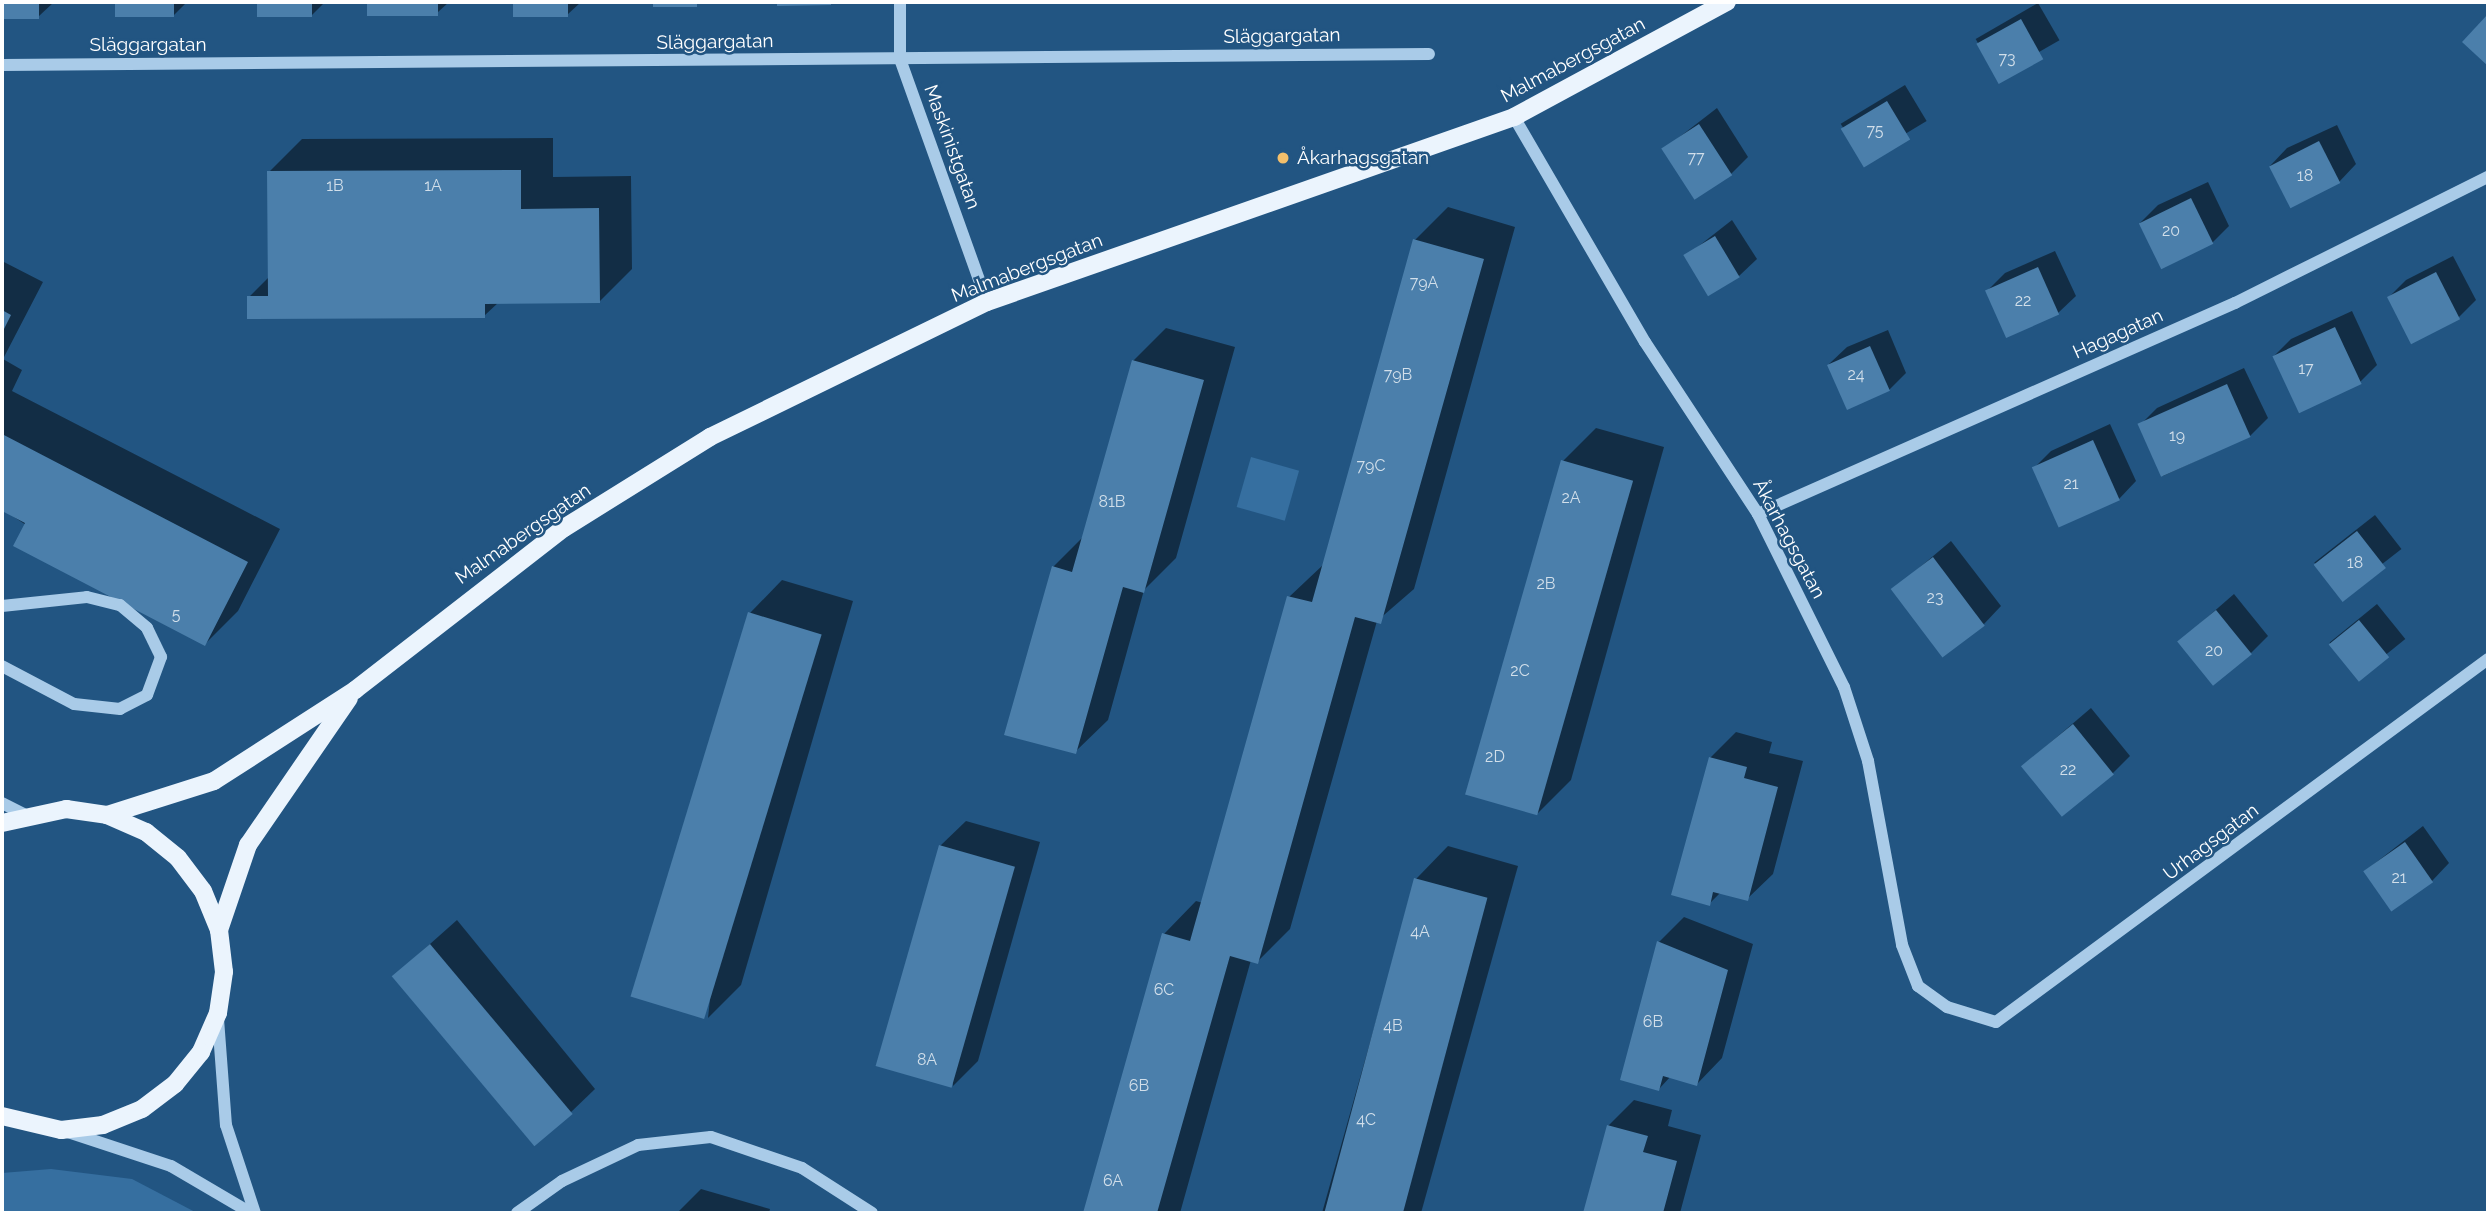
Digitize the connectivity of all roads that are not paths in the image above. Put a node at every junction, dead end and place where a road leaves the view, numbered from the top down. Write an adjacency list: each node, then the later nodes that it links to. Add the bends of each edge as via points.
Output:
1 (900, 2): 4 (street, Maskinistgatan)
2 (1727, 2): 6 (main road, Malmabergsgatan)
3 (1429, 54): 4 (street, Släggargatan)
4 (900, 59): 5 (street, Släggargatan); 8 (street, Maskinistgatan)
5 (2, 65)
6 (1514, 117): 8 (main road, Malmabergsgatan); 9 (street, Åkarhagsgatan, via 1645,342)
7 (2488, 177): 9 (street, Hagagatan, via 2235,303)
8 (987, 302): 13 (main road, Malmabergsgatan, via 710,437 564,527)
9 (1758, 514): 19 (street, Åkarhagsgatan, via 1844,687 1868,761 1902,945 1918,986)
10 (2, 607): 12 (street, via 87,597 120,605 147,628 162,657 147,695 120,709 74,704)
11 (2488, 659): 19 (street, Urhagsgatan, via 1996,1022)
12 (2, 666)
13 (355, 690): 16 (main road, Malmabergsgatan, via 214,781); 18 (main road, Malmabergsgatan, via 248,845)
14 (2, 803): 15 (street)
15 (24, 814): 16 (main road, via 66,809); 17 (main road)
16 (107, 815): 18 (main road, via 146,831 178,858 203,891)
17 (2, 823)
18 (219, 930): 20 (main road, via 224,972)
19 (1947, 1007)
20 (218, 1013): 22 (main road, via 201,1052 164,1093 103,1125); 23 (street, via 226,1125)
21 (2, 1116): 22 (main road)
22 (61, 1130): 23 (street, via 171,1166)
23 (253, 1213)
24 (517, 1213): 25 (street, via 562,1181 638,1145 711,1137 802,1168)
25 (872, 1213)

